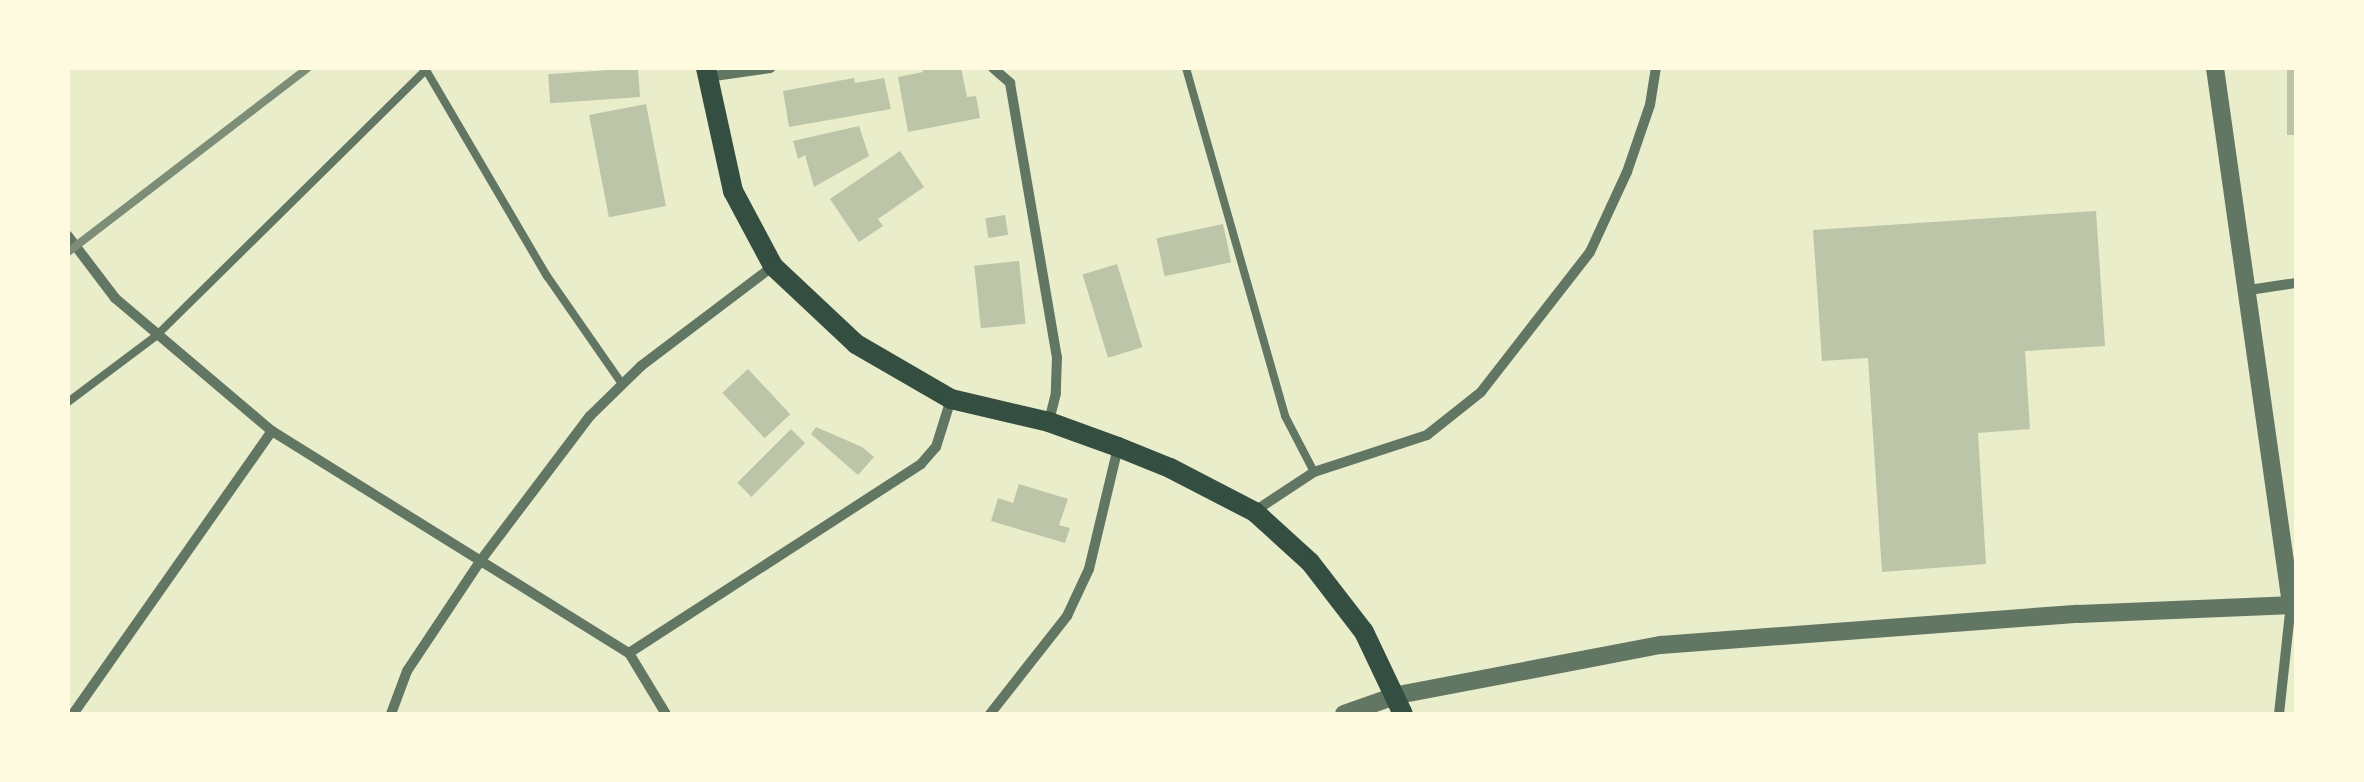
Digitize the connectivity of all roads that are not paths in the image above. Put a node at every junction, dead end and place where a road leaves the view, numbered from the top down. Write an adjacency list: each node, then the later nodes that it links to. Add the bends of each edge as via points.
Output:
1 (770, 68): 6 (street)
2 (993, 68): 15 (street, via 1010,83 1057,357)
3 (1186, 68): 18 (lane, via 1285,416)
4 (1656, 68): 18 (street, via 1633,155 1590,252 1481,392 1427,435)
5 (2215, 68): 10 (street)
6 (706, 72): 8 (main road, via 733,191)
7 (68, 236): 11 (street)
8 (773, 266): 12 (street); 13 (main road, via 856,344)
9 (2296, 283): 10 (street)
10 (2249, 290): 21 (street)
11 (156, 336): 12 (lane, via 426,70 547,276); 14 (lane); 16 (street)
12 (622, 384): 20 (street, via 536,483)
13 (951, 398): 15 (main road); 22 (street, via 936,447 921,464)
14 (68, 402)
15 (1049, 422): 17 (main road)
16 (272, 431): 20 (street); 24 (street)
17 (1118, 447): 19 (main road); 27 (street, via 1090,569 1067,616)
18 (1314, 472): 19 (street)
19 (1254, 512): 23 (main road, via 1320,576 1364,632)
20 (481, 560): 22 (street); 25 (street, via 407,672)
21 (2294, 604): 23 (street, via 1661,646); 29 (street)
22 (629, 653): 26 (street)
23 (1400, 705): 28 (street)
24 (73, 714)
25 (391, 714)
26 (666, 714)
27 (990, 714)
28 (1344, 714)
29 (2278, 714)

